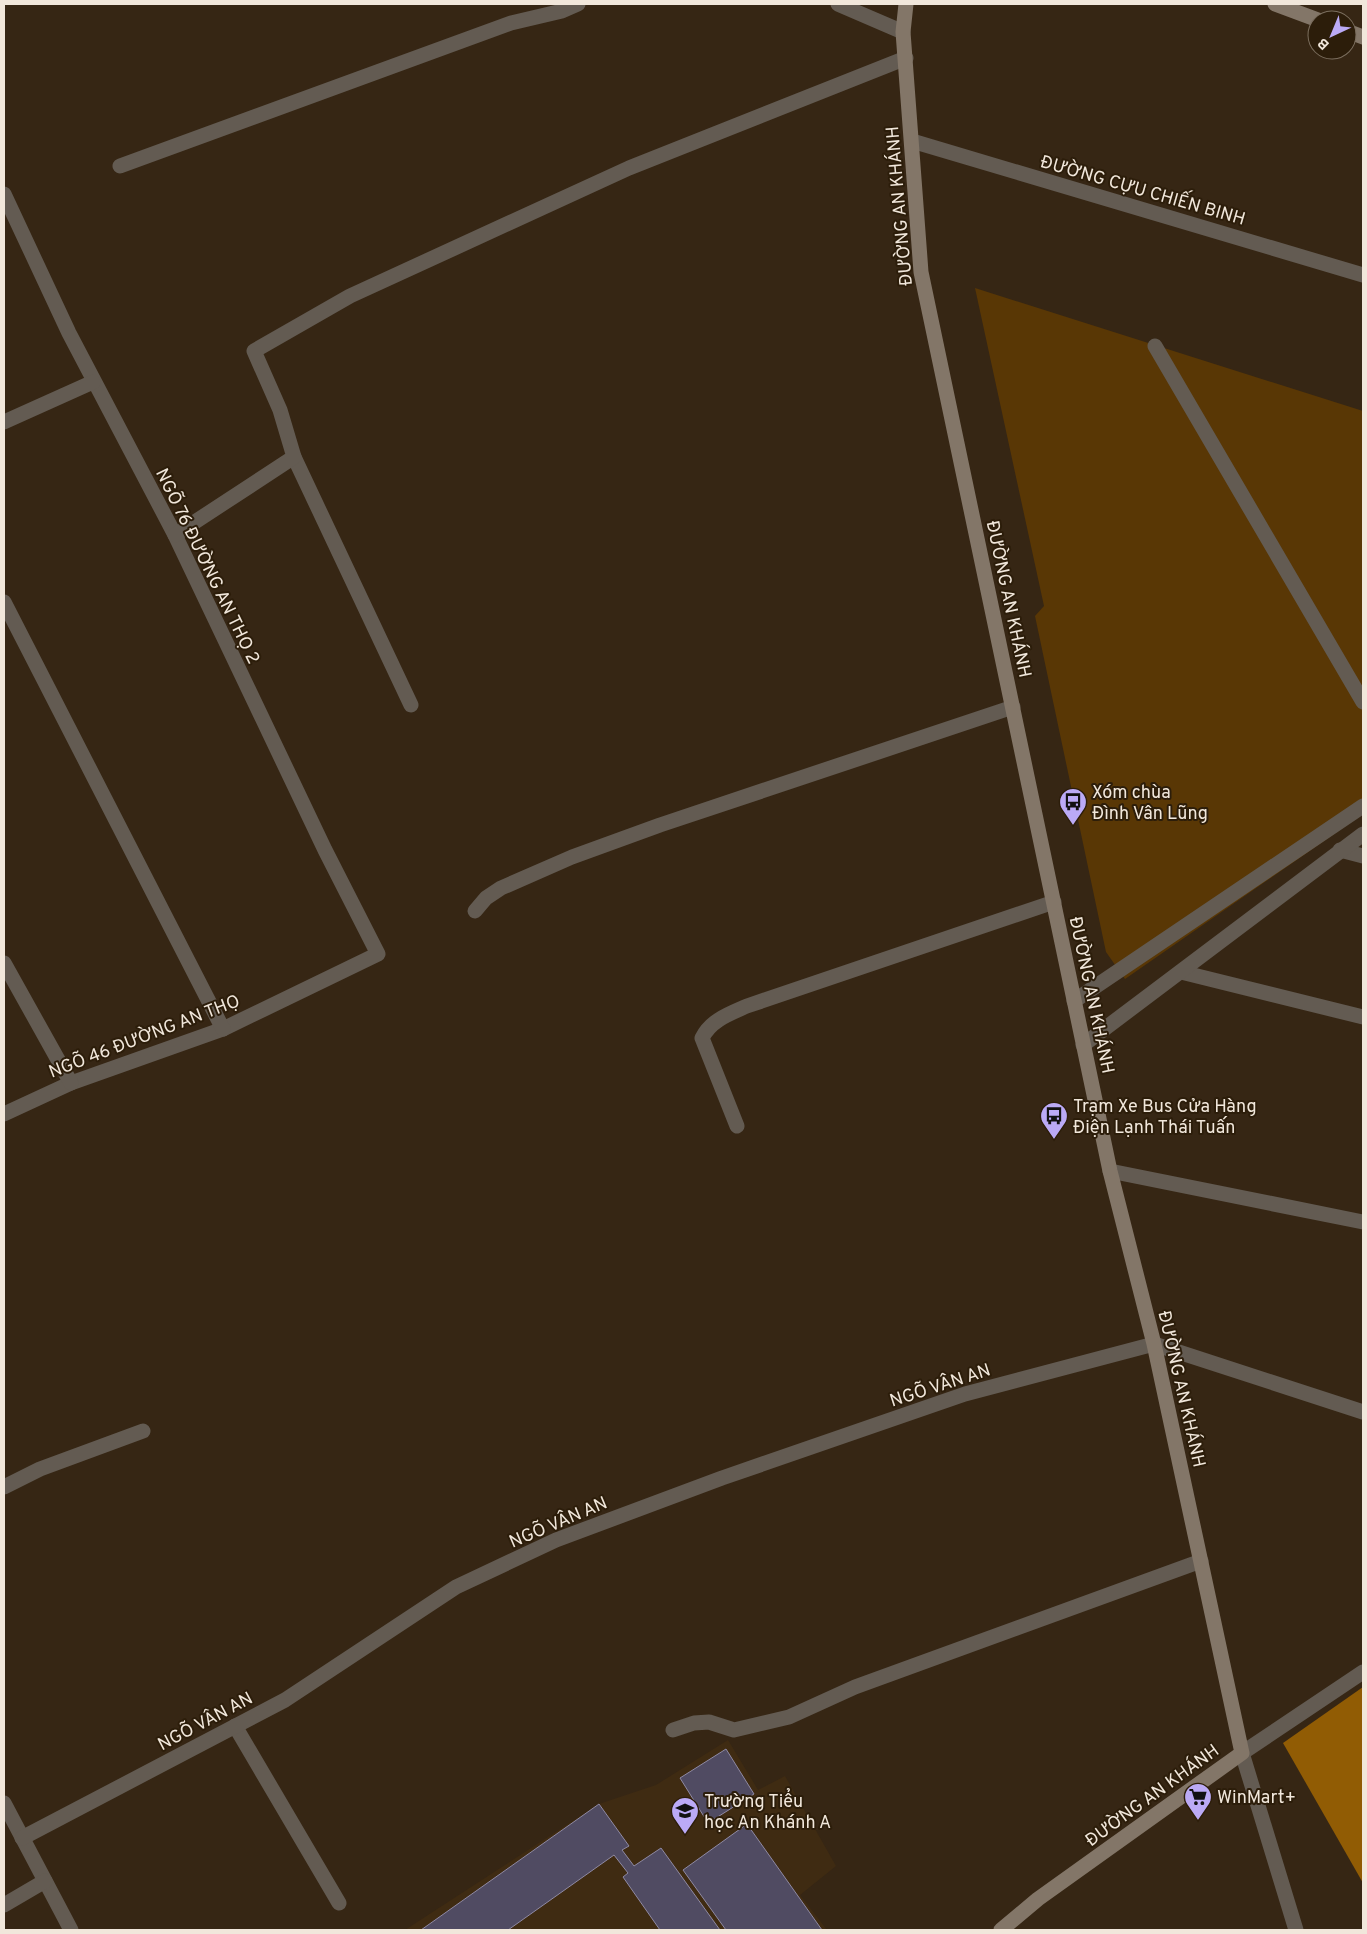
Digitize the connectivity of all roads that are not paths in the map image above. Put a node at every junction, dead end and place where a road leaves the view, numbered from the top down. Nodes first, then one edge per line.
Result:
1 (578, 4) edge
2 (838, 4) edge
3 (906, 4) edge
4 (1275, 4) edge
5 (1307, 16) edge
6 (903, 32) junction
7 (906, 58) junction
8 (912, 142) junction
9 (120, 166) dead end
10 (4, 194) edge
11 (1363, 275) edge
12 (1155, 346) dead end
13 (93, 382) junction
14 (4, 422) edge
15 (294, 458) junction
16 (175, 535) junction
17 (4, 602) edge
18 (1363, 702) edge
19 (411, 705) dead end
20 (1013, 706) junction
21 (1363, 806) edge
22 (1363, 834) edge
23 (1340, 850) junction
24 (1363, 856) edge
25 (1054, 902) junction
26 (475, 912) dead end
27 (378, 954) joint
28 (4, 963) edge
29 (1181, 972) junction
30 (1074, 1002) junction
31 (1363, 1017) edge
32 (224, 1029) junction
33 (1083, 1045) junction
34 (71, 1083) junction
35 (4, 1114) edge
36 (737, 1126) dead end
37 (1110, 1172) junction
38 (1363, 1222) edge
39 (1154, 1344) junction
40 (1363, 1412) edge
41 (143, 1431) dead end
42 (4, 1487) edge
43 (1201, 1561) junction
44 (1363, 1672) edge
45 (236, 1726) junction
46 (673, 1730) dead end
47 (1242, 1753) junction
48 (4, 1802) edge
49 (22, 1838) junction
50 (45, 1881) junction
51 (339, 1903) dead end
52 (4, 1905) edge
53 (71, 1930) edge
54 (1001, 1930) edge
55 (1296, 1930) edge

1 - 9 street
2 - 6 street
3 - 6 street, ĐƯỜNG AN KHÁNH
4 - 5 street
6 - 7 street, ĐƯỜNG AN KHÁNH
7 - 8 street, ĐƯỜNG AN KHÁNH
7 - 15 street
8 - 11 street, ĐƯỜNG CỰU CHIẾN BINH
8 - 20 street, ĐƯỜNG AN KHÁNH
10 - 13 street, NGÕ 76 ĐƯỜNG AN THỌ 2
12 - 18 street
13 - 14 street
13 - 16 street, NGÕ 76 ĐƯỜNG AN THỌ 2
15 - 16 street
15 - 19 street
16 - 27 street, NGÕ 76 ĐƯỜNG AN THỌ 2
17 - 32 street
20 - 25 street, ĐƯỜNG AN KHÁNH
20 - 26 street
21 - 30 street
22 - 23 street
23 - 24 street
23 - 29 street
25 - 30 street, ĐƯỜNG AN KHÁNH
25 - 36 street
27 - 32 street, NGÕ 46 ĐƯỜNG AN THỌ
28 - 34 street
29 - 31 street
29 - 33 street
30 - 33 street, ĐƯỜNG AN KHÁNH
32 - 34 street, NGÕ 46 ĐƯỜNG AN THỌ
33 - 37 street, ĐƯỜNG AN KHÁNH
34 - 35 street, NGÕ 46 ĐƯỜNG AN THỌ
37 - 38 street
37 - 39 street, ĐƯỜNG AN KHÁNH
39 - 40 street
39 - 43 street, ĐƯỜNG AN KHÁNH
39 - 45 street, NGÕ VÂN AN
41 - 42 street
43 - 46 street
43 - 47 street, ĐƯỜNG AN KHÁNH
44 - 47 street
45 - 49 street, NGÕ VÂN AN
45 - 51 street
47 - 54 street, ĐƯỜNG AN KHÁNH
47 - 55 street
48 - 49 street
49 - 50 street
50 - 52 street
50 - 53 street

